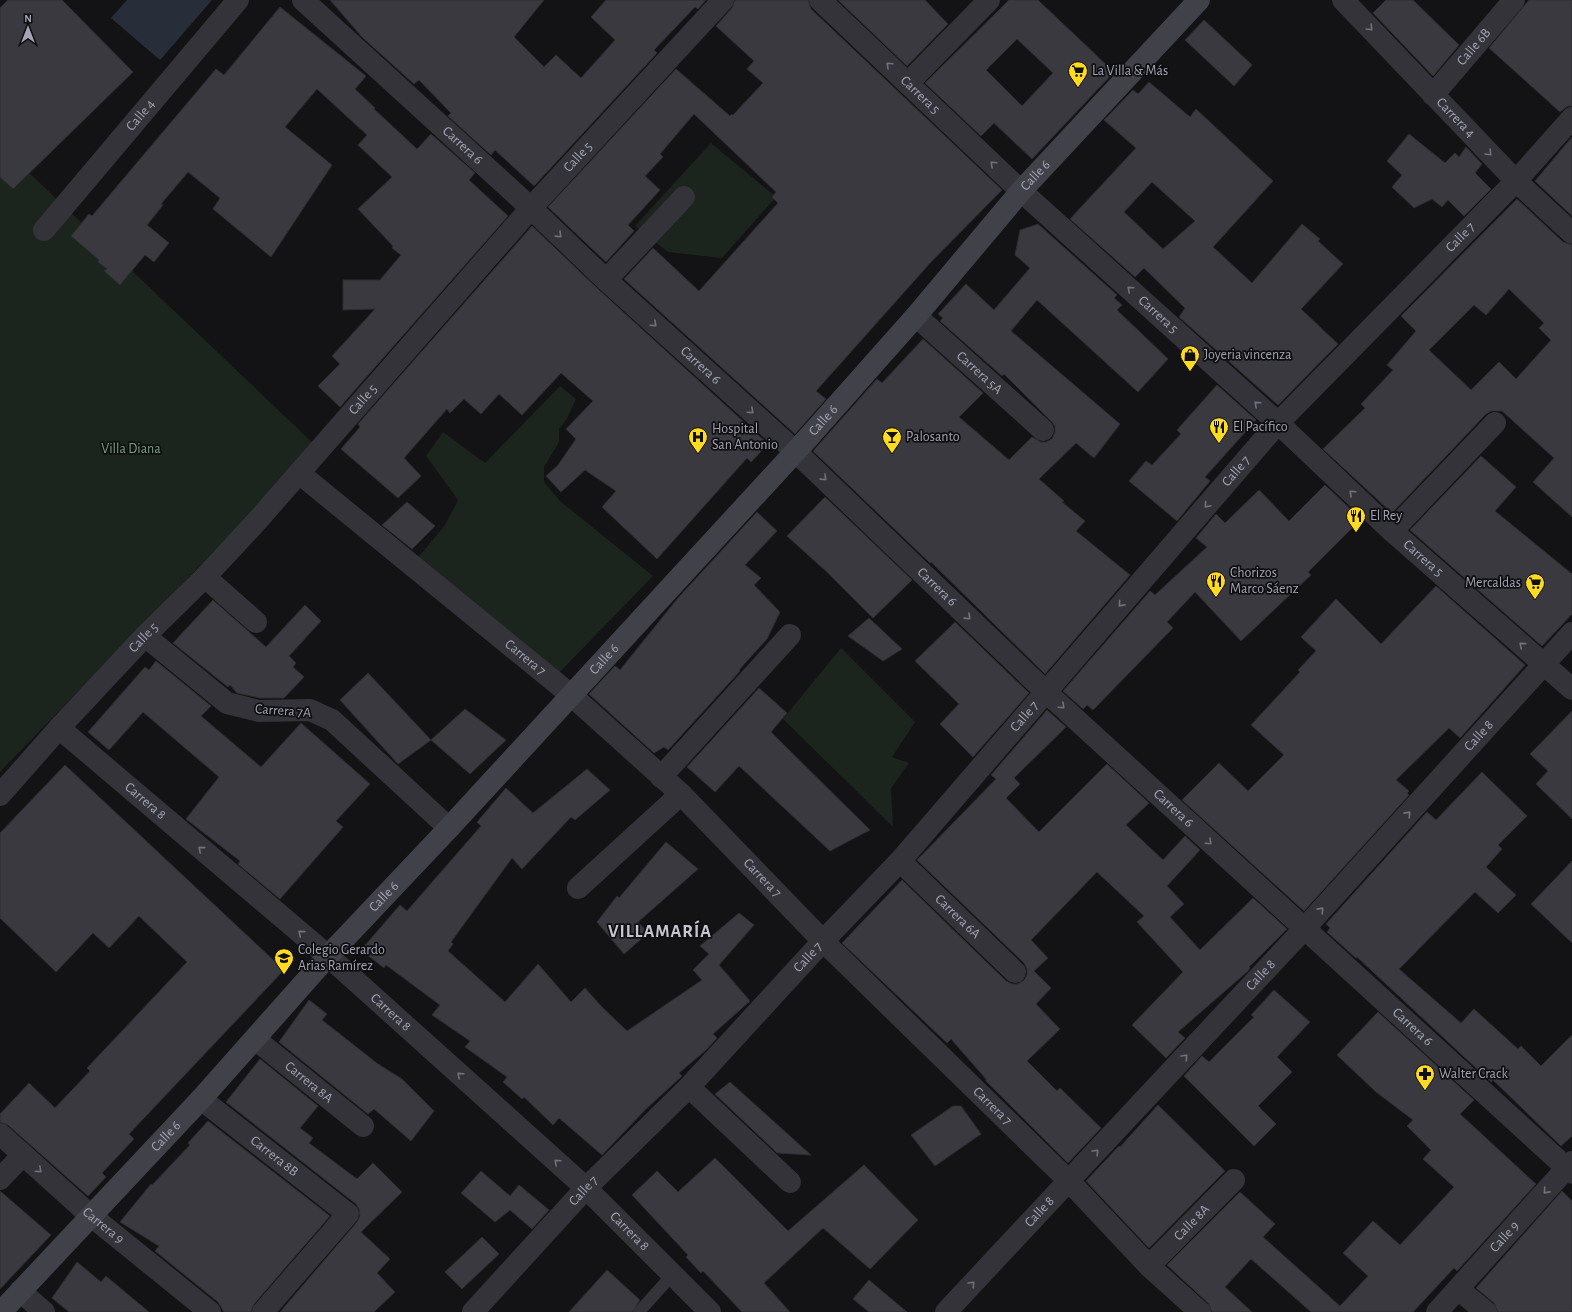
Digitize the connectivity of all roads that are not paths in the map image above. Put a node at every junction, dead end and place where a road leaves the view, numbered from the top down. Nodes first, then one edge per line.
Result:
1 (238, 0) edge
2 (304, 0) edge
3 (723, 0) edge
4 (820, 0) edge
5 (989, 0) edge
6 (1199, 0) edge
7 (1514, 0) edge
8 (1354, 4) edge
9 (908, 83) junction
10 (1433, 94) junction
11 (1572, 118) edge
12 (1516, 181) junction
13 (1022, 191) junction
14 (684, 197) dead end
15 (531, 208) junction
16 (44, 230) dead end
17 (1572, 233) edge
18 (606, 280) junction
19 (916, 316) junction
20 (1278, 423) junction
21 (1496, 423) dead end
22 (1043, 430) dead end
23 (796, 451) junction
24 (299, 473) junction
25 (1392, 531) junction
26 (205, 577) junction
27 (256, 622) dead end
28 (1572, 633) edge
29 (790, 635) dead end
30 (145, 636) junction
31 (1543, 664) junction
32 (1572, 689) edge
33 (1045, 691) junction
34 (571, 694) junction
35 (59, 728) junction
36 (661, 777) junction
37 (681, 794) junction
38 (0, 795) edge
39 (449, 828) junction
40 (900, 861) junction
41 (578, 888) dead end
42 (1304, 929) junction
43 (823, 941) junction
44 (328, 956) junction
45 (1015, 972) dead end
46 (255, 1039) junction
47 (689, 1087) junction
48 (201, 1099) junction
49 (363, 1126) dead end
50 (0, 1134) edge
51 (23, 1155) junction
52 (1570, 1168) edge
53 (0, 1179) edge
54 (1069, 1180) junction
55 (1234, 1180) dead end
56 (790, 1182) dead end
57 (586, 1188) junction
58 (90, 1215) junction
59 (1149, 1266) junction
60 (672, 1275) junction
61 (1458, 1289) junction
62 (20, 1291) junction
63 (1, 1312) edge
64 (44, 1312) edge
65 (210, 1312) edge
66 (263, 1312) edge
67 (473, 1312) edge
68 (639, 1312) edge
69 (710, 1312) edge
70 (946, 1312) edge
71 (1200, 1312) edge
72 (1437, 1312) edge
73 (1486, 1312) edge

1 - 16 street, Calle 4
2 - 15 street, Carrera 6
3 - 15 street, Calle 5
9 -> 4 street, Carrera 5
5 - 9 street
6 - 13 main road, Calle 6
7 - 10 street, Calle 6B
8 -> 10 street, Carrera 4
13 -> 9 street, Carrera 5
10 -> 12 street, Carrera 4
11 - 12 street, Calle 7
12 - 17 street, Carrera 4
12 - 20 street, Calle 7
13 - 19 main road, Calle 6
20 -> 13 street, Carrera 5
14 - 18 street
15 -> 18 street, Carrera 6
15 - 24 street, Calle 5
18 -> 23 street, Carrera 6
19 - 22 street, Carrera 5A
19 - 23 main road, Calle 6
25 -> 20 street, Carrera 5
20 -> 33 street, Calle 7
21 - 25 street
23 -> 33 street, Carrera 6
23 - 34 main road, Calle 6
24 - 26 street, Calle 5
24 - 34 street, Carrera 7
31 -> 25 street, Carrera 5
26 - 27 street
26 - 30 street, Calle 5
28 - 31 street, Calle 8
29 - 36 street
30 - 35 street, Calle 5
30 - 39 street, Carrera 7A
31 - 32 street, Carrera 5
42 -> 31 street, Calle 8
33 - 40 street, Calle 7
33 -> 42 street, Carrera 6
34 - 36 street, Carrera 7
34 - 39 main road, Calle 6
35 - 38 street, Calle 5
44 -> 35 street, Carrera 8
36 - 37 street, Carrera 7
37 - 41 street
37 - 43 street, Carrera 7
39 - 44 main road, Calle 6
40 - 43 street, Calle 7
40 - 45 street, Carrera 6A
42 - 52 street, Carrera 6
54 -> 42 street, Calle 8
43 - 47 street, Calle 7
43 - 54 street, Carrera 7
44 - 46 main road, Calle 6
57 -> 44 street, Carrera 8
46 - 48 main road, Calle 6
46 - 49 street, Carrera 8A
47 - 56 street
47 - 57 street, Calle 7
48 - 58 main road, Calle 6
48 - 66 street, Carrera 8B
50 - 51 street, Carrera 9
51 - 53 street
51 -> 58 street, Carrera 9
52 -> 61 street, Calle 9
54 - 59 street, Carrera 7
70 -> 54 street, Calle 8
55 - 59 street, Calle 8A
57 - 60 street, Carrera 8
57 - 67 street, Calle 7
58 - 62 main road, Calle 6
58 - 65 street, Carrera 9
59 - 71 street, Carrera 7
60 - 68 lane
60 - 69 street, Carrera 8
61 - 72 street, Calle 9
61 - 73 street
62 - 63 main road, Calle 6
62 - 64 street

